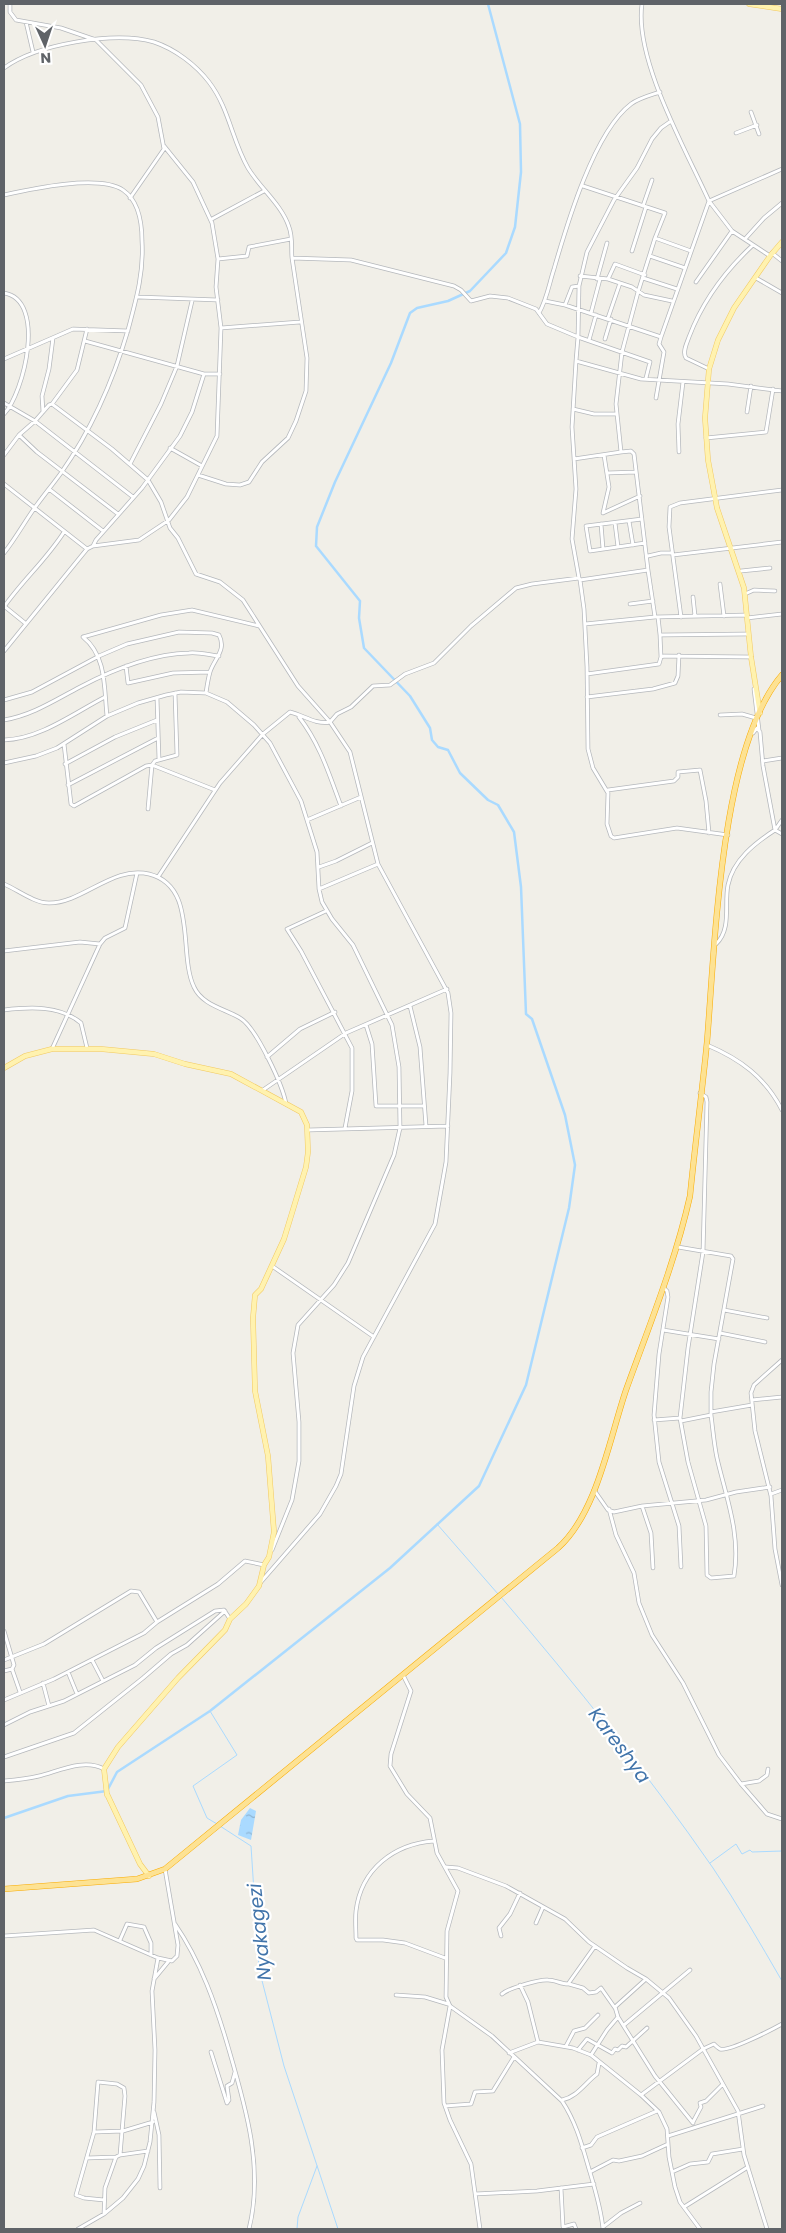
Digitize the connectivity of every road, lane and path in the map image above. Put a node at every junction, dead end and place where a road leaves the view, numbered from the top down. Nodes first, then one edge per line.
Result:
1 (10, 4) edge
2 (642, 4) edge
3 (752, 4) edge
4 (782, 9) edge
5 (26, 22) junction
6 (96, 40) junction
7 (33, 52) junction
8 (4, 68) edge
9 (660, 92) junction
10 (751, 112) dead end
11 (672, 121) junction
12 (756, 124) junction
13 (736, 133) dead end
14 (759, 134) dead end
15 (164, 146) junction
16 (782, 169) edge
17 (652, 180) dead end
18 (583, 186) junction
19 (264, 191) junction
20 (4, 195) edge
21 (617, 197) junction
22 (130, 198) junction
23 (709, 201) junction
24 (782, 203) edge
25 (645, 207) junction
26 (211, 219) junction
27 (732, 231) junction
28 (655, 238) junction
29 (291, 239) junction
30 (745, 239) junction
31 (782, 242) edge
32 (607, 243) dead end
33 (753, 245) junction
34 (691, 250) junction
35 (632, 251) dead end
36 (771, 254) junction
37 (650, 256) junction
38 (292, 258) junction
39 (218, 259) junction
40 (782, 261) edge
41 (685, 268) junction
42 (580, 276) junction
43 (644, 276) junction
44 (756, 278) junction
45 (598, 279) junction
46 (608, 279) junction
47 (696, 282) dead end
48 (620, 283) junction
49 (579, 286) junction
50 (677, 289) junction
51 (4, 292) edge
52 (638, 292) junction
53 (782, 293) edge
54 (138, 297) junction
55 (218, 300) junction
56 (192, 301) junction
57 (545, 302) junction
58 (672, 302) junction
59 (565, 305) junction
60 (578, 310) junction
61 (540, 313) junction
62 (591, 313) junction
63 (596, 314) junction
64 (609, 319) junction
65 (300, 322) junction
66 (629, 325) junction
67 (221, 328) junction
68 (87, 329) junction
69 (128, 331) junction
70 (53, 337) junction
71 (578, 337) junction
72 (660, 337) junction
73 (605, 339) dead end
74 (589, 340) junction
75 (85, 341) junction
76 (28, 347) junction
77 (123, 350) junction
78 (622, 352) junction
79 (4, 359) edge
80 (576, 361) junction
81 (177, 366) junction
82 (709, 369) junction
83 (620, 372) junction
84 (204, 374) junction
85 (220, 374) junction
86 (646, 378) junction
87 (659, 380) junction
88 (683, 382) junction
89 (708, 383) junction
90 (751, 386) junction
91 (773, 389) junction
92 (782, 391) edge
93 (656, 398) dead end
94 (4, 403) edge
95 (52, 404) junction
96 (11, 407) junction
97 (573, 409) junction
98 (43, 412) junction
99 (747, 412) dead end
100 (4, 414) edge
101 (617, 414) junction
102 (34, 421) junction
103 (88, 430) junction
104 (19, 435) junction
105 (706, 438) junction
106 (170, 448) junction
107 (75, 451) junction
108 (621, 452) junction
109 (679, 452) dead end
110 (4, 455) edge
111 (604, 455) junction
112 (574, 459) junction
113 (130, 464) junction
114 (202, 466) junction
115 (62, 472) junction
116 (636, 472) junction
117 (607, 473) junction
118 (198, 476) junction
119 (148, 480) junction
120 (4, 484) edge
121 (49, 489) junction
122 (782, 490) edge
123 (640, 496) junction
124 (133, 497) junction
125 (715, 498) junction
126 (34, 508) junction
127 (118, 514) junction
128 (642, 519) junction
129 (629, 521) junction
130 (167, 522) junction
131 (615, 523) junction
132 (601, 524) junction
133 (103, 531) junction
134 (64, 532) junction
135 (782, 542) edge
136 (645, 543) junction
137 (633, 545) junction
138 (93, 546) junction
139 (618, 547) junction
140 (5, 548) edge
141 (731, 548) junction
142 (87, 549) junction
143 (603, 549) junction
144 (4, 552) edge
145 (673, 554) junction
146 (648, 556) junction
147 (770, 568) dead end
148 (648, 570) junction
149 (740, 571) junction
150 (579, 579) junction
151 (720, 584) dead end
152 (775, 590) dead end
153 (746, 594) junction
154 (693, 597) dead end
155 (653, 601) junction
156 (630, 604) dead end
157 (4, 606) edge
158 (782, 614) edge
159 (695, 616) junction
160 (724, 616) junction
161 (747, 616) junction
162 (656, 617) junction
163 (681, 617) junction
164 (25, 622) junction
165 (585, 624) junction
166 (260, 626) junction
167 (748, 634) junction
168 (660, 635) junction
169 (4, 651) edge
170 (679, 655) junction
171 (99, 656) junction
172 (219, 656) junction
173 (661, 657) junction
174 (751, 658) junction
175 (126, 666) junction
176 (752, 666) junction
177 (210, 672) junction
178 (587, 674) junction
179 (103, 675) junction
180 (782, 675) edge
181 (175, 693) junction
182 (206, 693) junction
183 (105, 697) junction
184 (587, 697) junction
185 (157, 698) junction
186 (4, 700) edge
187 (760, 713) junction
188 (297, 714) junction
189 (720, 715) dead end
190 (107, 716) junction
191 (757, 718) junction
192 (4, 720) edge
193 (157, 720) junction
194 (330, 722) junction
195 (760, 732) junction
196 (263, 734) junction
197 (750, 736) junction
198 (158, 738) junction
199 (4, 740) edge
200 (64, 744) junction
201 (782, 758) edge
202 (160, 760) junction
203 (763, 760) junction
204 (4, 763) edge
205 (65, 764) junction
206 (152, 765) junction
207 (67, 785) junction
208 (215, 790) junction
209 (607, 790) junction
210 (361, 797) junction
211 (341, 806) junction
212 (148, 809) dead end
213 (307, 820) junction
214 (782, 820) edge
215 (775, 830) junction
216 (709, 833) junction
217 (782, 834) edge
218 (728, 835) junction
219 (372, 843) junction
220 (378, 864) junction
221 (318, 867) junction
222 (137, 873) junction
223 (158, 877) junction
224 (4, 884) edge
225 (319, 889) junction
226 (326, 911) junction
227 (100, 944) junction
228 (716, 944) junction
229 (4, 951) edge
230 (447, 989) junction
231 (410, 1006) junction
232 (4, 1010) edge
233 (335, 1012) junction
234 (388, 1014) junction
235 (67, 1015) junction
236 (366, 1025) junction
237 (346, 1033) junction
238 (706, 1044) junction
239 (87, 1048) junction
240 (52, 1049) junction
241 (267, 1058) junction
242 (4, 1068) edge
243 (279, 1080) junction
244 (263, 1090) junction
245 (700, 1093) junction
246 (286, 1104) junction
247 (424, 1106) junction
248 (400, 1107) junction
249 (782, 1110) edge
250 (426, 1126) junction
251 (448, 1126) junction
252 (345, 1128) junction
253 (400, 1128) junction
254 (308, 1130) junction
255 (678, 1247) junction
256 (703, 1252) junction
257 (272, 1265) junction
258 (663, 1288) junction
259 (321, 1301) junction
260 (724, 1310) junction
261 (767, 1318) dead end
262 (663, 1330) junction
263 (690, 1333) junction
264 (720, 1333) junction
265 (374, 1337) junction
266 (719, 1339) junction
267 (765, 1342) dead end
268 (782, 1360) edge
269 (782, 1397) edge
270 (752, 1400) junction
271 (752, 1405) junction
272 (711, 1414) junction
273 (654, 1420) junction
274 (681, 1420) junction
275 (770, 1488) junction
276 (594, 1490) junction
277 (782, 1490) edge
278 (727, 1494) junction
279 (771, 1494) junction
280 (700, 1501) junction
281 (672, 1504) junction
282 (642, 1506) junction
283 (609, 1509) junction
284 (269, 1557) junction
285 (264, 1565) junction
286 (681, 1567) dead end
287 (652, 1568) dead end
288 (782, 1584) edge
289 (258, 1586) junction
290 (225, 1611) junction
291 (230, 1619) junction
292 (157, 1622) junction
293 (4, 1632) edge
294 (11, 1657) junction
295 (4, 1660) edge
296 (92, 1660) junction
297 (12, 1669) junction
298 (4, 1671) edge
299 (68, 1672) junction
300 (403, 1674) junction
301 (103, 1681) junction
302 (44, 1683) junction
303 (20, 1692) junction
304 (77, 1694) junction
305 (4, 1700) edge
306 (49, 1706) junction
307 (4, 1725) edge
308 (4, 1757) edge
309 (104, 1769) junction
310 (768, 1769) dead end
311 (4, 1781) edge
312 (741, 1784) junction
313 (782, 1819) edge
314 (434, 1841) junction
315 (446, 1867) junction
316 (165, 1869) junction
317 (149, 1876) junction
318 (4, 1889) edge
319 (520, 1893) junction
320 (543, 1907) junction
321 (536, 1923) dead end
322 (175, 1924) junction
323 (4, 1936) edge
324 (501, 1936) dead end
325 (120, 1940) junction
326 (595, 1946) junction
327 (152, 1955) junction
328 (158, 1958) junction
329 (445, 1958) junction
330 (168, 1962) junction
331 (690, 1970) dead end
332 (646, 1979) junction
333 (153, 1981) junction
334 (568, 1984) junction
335 (520, 1985) junction
336 (662, 1992) junction
337 (502, 1994) dead end
338 (396, 1995) dead end
339 (449, 2005) junction
340 (615, 2008) junction
341 (598, 2015) dead end
342 (618, 2017) junction
343 (782, 2024) edge
344 (624, 2025) junction
345 (647, 2028) dead end
346 (633, 2040) junction
347 (538, 2042) junction
348 (566, 2046) junction
349 (599, 2046) junction
350 (703, 2049) junction
351 (578, 2050) junction
352 (211, 2052) dead end
353 (509, 2053) junction
354 (591, 2055) junction
355 (514, 2057) junction
356 (599, 2062) junction
357 (235, 2071) junction
358 (660, 2081) junction
359 (722, 2085) junction
360 (641, 2095) junction
361 (562, 2100) junction
362 (445, 2106) junction
363 (763, 2106) dead end
364 (153, 2109) junction
365 (657, 2110) junction
366 (739, 2114) junction
367 (152, 2122) junction
368 (693, 2125) junction
369 (123, 2131) junction
370 (94, 2132) junction
371 (668, 2136) junction
372 (668, 2144) junction
373 (582, 2148) junction
374 (743, 2149) junction
375 (148, 2151) junction
376 (120, 2155) junction
377 (116, 2157) junction
378 (87, 2158) junction
379 (748, 2167) junction
380 (590, 2172) junction
381 (672, 2172) junction
382 (594, 2184) junction
383 (160, 2188) dead end
384 (561, 2188) junction
385 (475, 2194) junction
386 (104, 2200) junction
387 (640, 2203) dead end
388 (684, 2207) junction
389 (104, 2214) junction
390 (603, 2228) edge
391 (78, 2229) edge
392 (249, 2229) edge
393 (480, 2229) edge
394 (576, 2229) edge
395 (700, 2229) edge
396 (767, 2229) edge

1 - 5 street
2 - 9 street
3 - 4 main road
5 - 6 street
5 - 7 street
6 - 7 street
6 - 15 street
6 - 19 street
7 - 8 street
9 - 11 street
9 - 18 street
10 - 12 street
11 - 21 street
11 - 23 street
12 - 13 street
12 - 14 street
15 - 22 street
15 - 26 street
16 - 23 street
17 - 25 street
18 - 21 street
18 - 57 street
19 - 26 street
19 - 29 street
20 - 22 street
21 - 25 street
21 - 42 street
22 - 54 street
23 - 27 street
23 - 34 street
24 - 30 street
25 - 28 street
25 - 35 street
26 - 39 street
27 - 30 street
27 - 47 street
28 - 34 street
28 - 37 street
29 - 38 street
29 - 39 street
30 - 33 street
31 - 36 main road
32 - 45 street
33 - 36 street
33 - 82 street
34 - 41 street
36 - 40 street
36 - 44 main road
37 - 41 street
37 - 43 street
38 - 61 street
38 - 65 street
39 - 55 street
41 - 50 street
42 - 45 street
42 - 49 street
43 - 46 street
43 - 50 street
43 - 52 street
44 - 53 street
44 - 82 main road
45 - 46 street
45 - 62 street
46 - 48 street
48 - 52 street
48 - 64 street
49 - 59 street
49 - 60 street
50 - 58 street
51 - 76 street
52 - 58 street
52 - 66 street
54 - 56 street
54 - 69 street
55 - 56 street
55 - 67 street
56 - 81 street
57 - 59 street
57 - 61 street
58 - 72 street
59 - 60 street
60 - 62 street
60 - 71 street
61 - 71 street
62 - 63 street
63 - 64 street
63 - 74 street
64 - 66 street
64 - 73 street
65 - 67 street
65 - 118 street
66 - 72 street
66 - 78 street
67 - 85 street
68 - 69 street
68 - 70 street
68 - 75 street
69 - 77 street
70 - 76 street
70 - 98 street
71 - 74 street
71 - 80 street
72 - 87 street
74 - 78 street
75 - 77 street
75 - 95 street
76 - 79 street
76 - 96 street
77 - 81 street
77 - 103 street
78 - 83 street
78 - 86 street
80 - 83 street
80 - 97 street
81 - 84 street
81 - 113 street
82 - 89 main road
83 - 86 street
83 - 101 street
84 - 85 street
84 - 106 street
85 - 114 street
86 - 87 street
87 - 88 street
87 - 93 street
88 - 89 street
88 - 109 street
89 - 90 street
89 - 105 main road
90 - 91 street
90 - 99 street
91 - 92 street
91 - 105 street
94 - 96 street
95 - 98 street
95 - 103 street
96 - 100 street
96 - 102 street
97 - 101 street
97 - 112 street
98 - 102 street
101 - 108 street
102 - 104 street
102 - 107 street
103 - 107 street
103 - 113 street
104 - 110 street
104 - 115 street
105 - 125 main road
106 - 114 street
106 - 119 street
107 - 115 street
107 - 124 street
108 - 111 street
108 - 116 street
111 - 112 street
111 - 117 street
112 - 150 street
113 - 119 street
114 - 118 street
115 - 121 street
115 - 127 street
116 - 117 street
116 - 123 street
117 - 123 street
118 - 130 street
119 - 124 street
119 - 130 street
120 - 126 street
121 - 126 street
121 - 133 street
122 - 125 street
123 - 128 street
124 - 127 street
125 - 141 main road
125 - 145 street
126 - 134 street
126 - 140 street
127 - 133 street
128 - 129 street
128 - 136 street
129 - 131 street
129 - 137 street
130 - 138 street
130 - 166 street
131 - 132 street
131 - 139 street
132 - 143 street
132 - 143 street
133 - 138 street
134 - 142 street
134 - 157 street
135 - 141 street
136 - 137 street
136 - 146 street
137 - 139 street
138 - 142 street
139 - 143 street
140 - 144 street
141 - 145 street
141 - 149 main road
142 - 164 street
145 - 146 street
145 - 163 street
146 - 148 street
147 - 149 street
148 - 150 street
148 - 155 street
149 - 153 main road
150 - 165 street
150 - 194 street
151 - 160 street
152 - 153 street
153 - 161 main road
154 - 159 street
155 - 156 street
155 - 162 street
157 - 164 street
158 - 161 street
159 - 160 street
159 - 163 street
160 - 161 street
161 - 167 main road
162 - 163 street
162 - 165 street
162 - 168 street
164 - 169 street
165 - 178 street
166 - 171 street
166 - 194 street
167 - 168 street
167 - 174 main road
168 - 173 street
170 - 173 street
170 - 174 street
170 - 184 street
171 - 172 street
171 - 179 street
171 - 186 street
172 - 175 street
172 - 177 street
173 - 178 street
174 - 176 main road
175 - 177 street
175 - 179 street
176 - 187 main road
176 - 191 street
177 - 182 street
178 - 184 street
179 - 183 street
179 - 192 street
180 - 187 highway
181 - 182 street
181 - 185 street
181 - 202 street
182 - 196 street
183 - 190 street
183 - 199 street
184 - 209 street
185 - 190 street
185 - 193 street
187 - 191 highway
188 - 194 street
188 - 196 street
188 - 211 street
189 - 191 street
190 - 200 street
191 - 195 street
191 - 197 highway
193 - 198 street
193 - 205 street
194 - 210 street
195 - 197 street
195 - 203 street
196 - 208 street
196 - 213 street
197 - 218 highway
198 - 202 street
198 - 207 street
200 - 204 street
200 - 205 street
201 - 203 street
202 - 206 street
203 - 215 street
205 - 207 street
206 - 207 street
206 - 208 street
206 - 212 street
208 - 223 street
209 - 216 street
209 - 216 street
210 - 211 street
210 - 219 street
211 - 213 street
213 - 221 street
214 - 215 street
215 - 217 street
215 - 228 street
216 - 218 street
218 - 228 highway
219 - 220 street
219 - 221 street
220 - 225 street
220 - 230 street
221 - 225 street
222 - 223 street
222 - 224 street
222 - 227 street
223 - 241 street
225 - 226 street
226 - 233 street
226 - 234 street
227 - 229 street
227 - 235 street
228 - 238 highway
230 - 231 street
230 - 251 street
231 - 234 street
231 - 247 street
232 - 235 street
233 - 237 street
233 - 241 street
234 - 236 street
234 - 248 street
235 - 239 street
235 - 240 street
236 - 237 street
236 - 248 street
237 - 243 street
237 - 252 street
238 - 245 highway
238 - 249 street
239 - 240 main road
239 - 244 main road
240 - 242 main road
241 - 243 street
243 - 244 street
243 - 246 street
244 - 246 main road
245 - 255 highway
245 - 256 street
246 - 254 main road
247 - 248 street
247 - 250 street
248 - 253 street
250 - 251 street
250 - 253 street
251 - 265 street
252 - 253 street
252 - 254 street
253 - 259 street
254 - 257 main road
255 - 256 street
255 - 258 highway
256 - 260 street
256 - 263 street
257 - 259 street
257 - 284 main road
258 - 262 street
258 - 276 highway
259 - 265 street
259 - 284 street
260 - 261 street
260 - 264 street
262 - 263 street
262 - 273 street
263 - 266 street
263 - 274 street
264 - 266 street
264 - 267 street
265 - 289 street
266 - 272 street
268 - 270 street
269 - 270 street
270 - 271 street
271 - 272 street
271 - 275 street
272 - 274 street
272 - 278 street
273 - 274 street
273 - 281 street
274 - 280 street
275 - 278 street
275 - 279 street
276 - 283 street
276 - 300 highway
277 - 279 street
278 - 280 street
278 - 280 street
279 - 288 street
280 - 281 street
281 - 282 street
281 - 286 street
282 - 283 street
282 - 287 street
283 - 312 street
284 - 285 main road
285 - 289 main road
285 - 292 street
289 - 291 main road
290 - 291 street
290 - 301 street
290 - 308 street
291 - 309 main road
292 - 294 street
292 - 296 street
293 - 294 street
294 - 295 street
294 - 297 street
296 - 299 street
296 - 301 street
297 - 298 street
297 - 303 street
299 - 302 street
299 - 304 street
300 - 314 street
300 - 316 highway
301 - 304 street
302 - 303 street
302 - 306 street
303 - 305 street
304 - 306 street
306 - 307 street
309 - 311 street
309 - 317 main road
310 - 312 street
312 - 313 street
314 - 315 street
314 - 329 street
315 - 319 street
315 - 329 street
316 - 317 highway
316 - 322 street
317 - 318 highway
319 - 320 street
319 - 324 street
320 - 321 street
320 - 326 street
322 - 330 street
322 - 357 street
323 - 325 street
325 - 327 street
325 - 327 street
326 - 332 street
326 - 334 street
327 - 328 street
328 - 330 street
328 - 333 street
329 - 339 street
330 - 333 street
331 - 336 street
332 - 336 street
332 - 340 street
333 - 364 street
334 - 335 street
334 - 340 street
335 - 337 street
335 - 347 street
336 - 344 street
336 - 350 street
338 - 339 street
339 - 353 street
339 - 362 street
340 - 342 street
341 - 348 street
342 - 344 street
342 - 349 street
343 - 350 street
344 - 346 street
345 - 346 street
346 - 349 street
346 - 358 street
347 - 348 street
347 - 353 street
348 - 351 street
349 - 351 street
349 - 354 street
350 - 358 street
350 - 359 street
351 - 354 street
352 - 357 street
353 - 355 street
354 - 356 street
355 - 361 street
355 - 362 street
356 - 360 street
356 - 361 street
357 - 392 street
358 - 360 street
358 - 368 street
359 - 366 street
359 - 368 street
360 - 365 street
361 - 373 street
362 - 385 street
363 - 366 street
364 - 367 street
364 - 383 street
365 - 371 street
365 - 373 street
366 - 368 street
366 - 374 street
367 - 369 street
367 - 375 street
368 - 371 street
369 - 370 street
369 - 370 street
369 - 376 street
370 - 378 street
371 - 372 street
372 - 380 street
372 - 381 street
373 - 380 street
374 - 379 street
374 - 381 street
375 - 376 street
375 - 389 street
376 - 377 street
377 - 378 street
377 - 386 street
378 - 386 street
379 - 388 street
379 - 396 street
380 - 382 street
381 - 388 street
382 - 384 street
382 - 390 street
384 - 385 street
384 - 394 street
385 - 393 street
386 - 389 street
387 - 390 street
388 - 395 street
389 - 391 street

